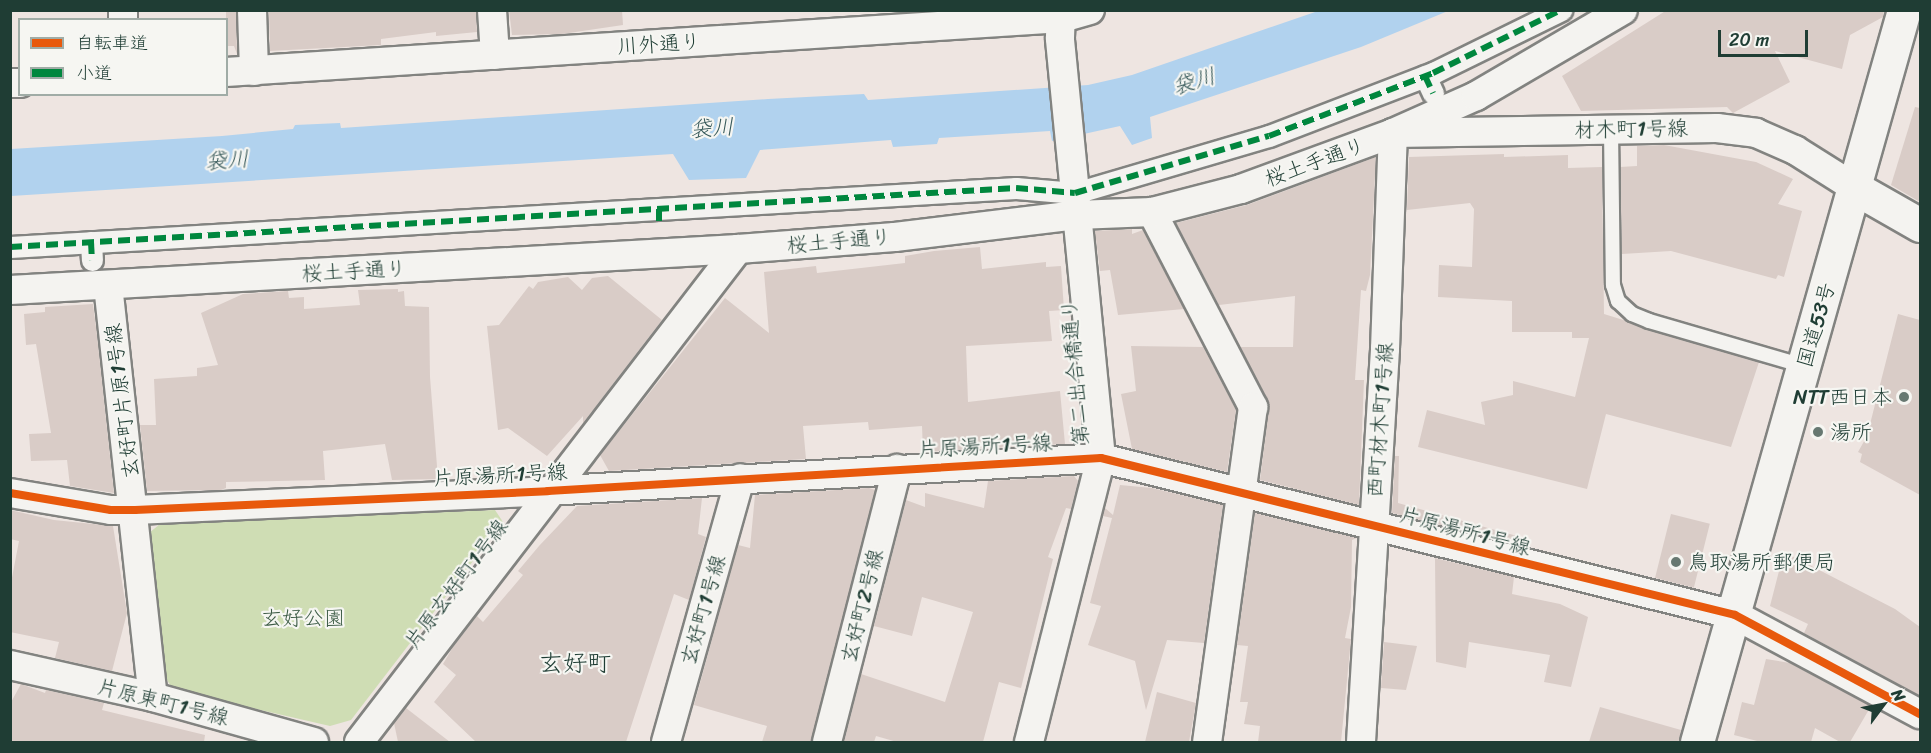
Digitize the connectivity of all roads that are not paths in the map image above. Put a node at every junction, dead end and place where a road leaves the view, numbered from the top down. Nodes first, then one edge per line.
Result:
1 (252, 10) edge
2 (492, 10) edge
3 (1090, 10) edge
4 (1561, 10) edge
5 (1623, 10) edge
6 (1904, 10) edge
7 (1061, 22) edge
8 (495, 55) junction
9 (240, 71) edge
10 (1611, 129) junction
11 (1393, 133) junction
12 (1855, 188) junction
13 (1075, 193) junction
14 (1152, 212) junction
15 (1920, 225) edge
16 (10, 247) edge
17 (738, 249) junction
18 (108, 285) junction
19 (10, 290) edge
20 (1804, 366) junction
21 (1101, 458) junction
22 (897, 469) junction
23 (740, 478) junction
24 (548, 492) junction
25 (1242, 493) junction
26 (10, 494) edge
27 (135, 510) junction
28 (1372, 525) junction
29 (1735, 615) junction
30 (10, 664) edge
31 (153, 697) junction
32 (1920, 714) edge
33 (314, 742) edge
34 (359, 742) edge
35 (666, 742) edge
36 (827, 742) edge
37 (1029, 742) edge
38 (1207, 742) edge
39 (1361, 742) edge
40 (1697, 742) edge

1 - 9 street
2 - 8 street
3 - 7 street, 川外通り
4 - 13 street
5 - 11 street, 桜土手通り
6 - 12 main road, 国道53号
7 - 8 street, 川外通り
7 - 13 street, 第二出合橋通り
8 - 9 street, 川外通り
10 - 11 street, 材木町1号線
10 - 12 street, 材木町1号線
10 - 20 lane
11 - 14 street, 桜土手通り
11 - 28 street, 西町材木町1号線
12 - 15 main road
12 - 20 main road, 国道53号
13 - 14 street, 桜土手通り
13 - 16 street
13 - 17 street, 桜土手通り
13 - 21 street, 第二出合橋通り
14 - 25 street
17 - 18 street, 桜土手通り
17 - 24 street, 片原玄好町1号線
18 - 19 street, 桜土手通り
18 - 27 street, 玄好町片原1号線
20 - 29 main road, 国道53号
21 - 22 street, 片原湯所1号線
21 - 25 street, 片原湯所1号線
21 - 37 street, 第二出合橋通り
22 - 23 street, 片原湯所1号線
22 - 36 street, 玄好町2号線
23 - 24 street, 片原湯所1号線
23 - 35 street, 玄好町1号線
24 - 27 street, 片原湯所1号線
24 - 34 street, 片原玄好町1号線
25 - 28 street, 片原湯所1号線
25 - 38 street
26 - 27 street, 片原湯所1号線
27 - 31 street, 玄好町片原1号線
28 - 29 street, 片原湯所1号線
28 - 39 street, 西町材木町1号線
29 - 32 street, 片原湯所1号線
29 - 40 main road, 国道53号
30 - 31 street, 片原東町1号線
31 - 33 street, 片原東町1号線

